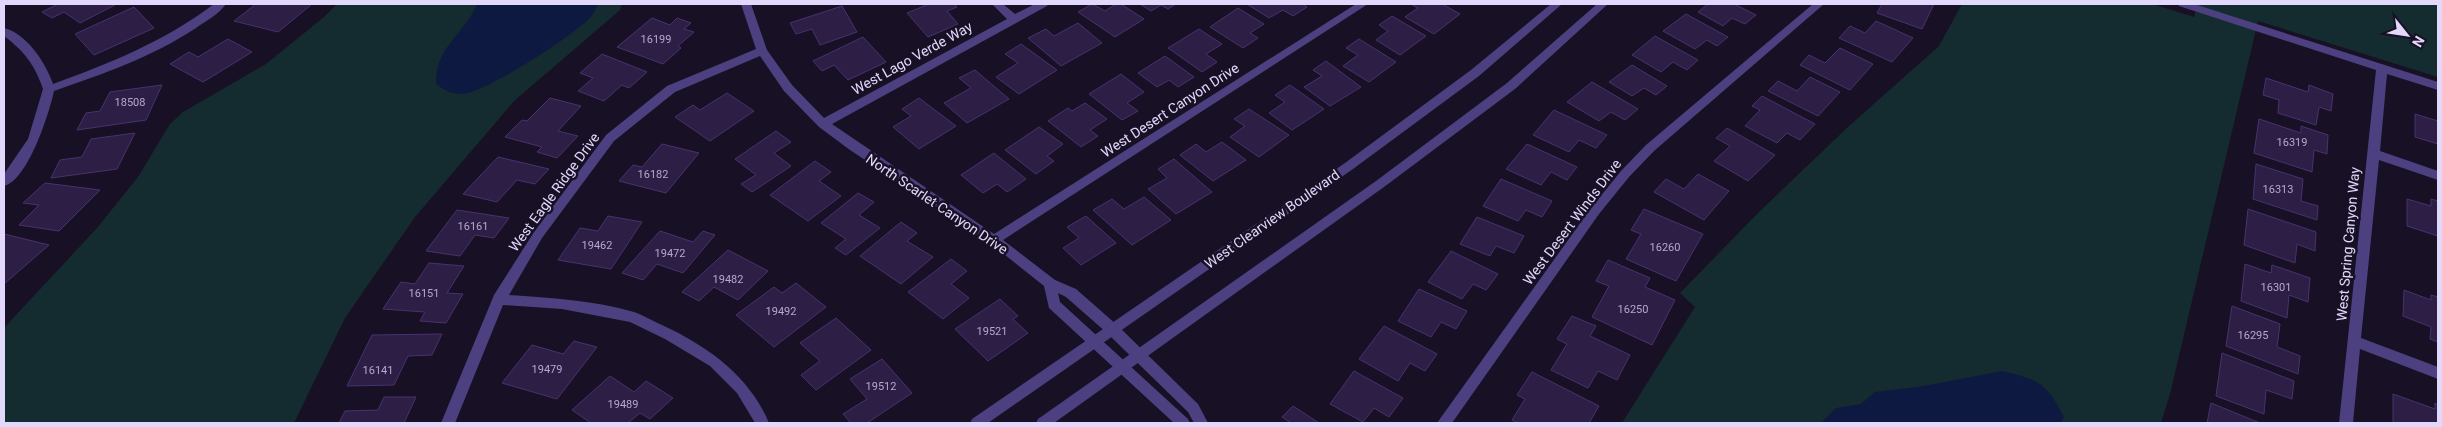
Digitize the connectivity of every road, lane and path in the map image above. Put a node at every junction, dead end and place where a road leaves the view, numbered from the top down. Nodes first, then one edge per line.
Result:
1 (220, 4) edge
2 (746, 4) edge
3 (997, 4) edge
4 (1043, 4) edge
5 (1363, 4) edge
6 (1557, 4) edge
7 (1603, 4) edge
8 (1819, 4) edge
9 (2183, 4) edge
10 (1014, 19) junction
11 (4, 31) edge
12 (762, 50) junction
13 (2382, 68) junction
14 (2438, 86) edge
15 (49, 89) junction
16 (823, 124) junction
17 (2372, 153) junction
18 (2438, 176) edge
19 (4, 182) edge
20 (994, 240) junction
21 (1050, 284) junction
22 (499, 299) junction
23 (1112, 329) junction
24 (1095, 341) junction
25 (2354, 341) junction
26 (1139, 355) junction
27 (1122, 366) junction
28 (2438, 373) edge
29 (448, 423) edge
30 (762, 423) edge
31 (977, 423) edge
32 (1043, 423) edge
33 (1183, 423) edge
34 (1201, 423) edge
35 (1444, 423) edge
36 (2346, 423) edge

1 - 15 street
2 - 12 street, North Scarlet Canyon Drive
3 - 10 street
4 - 10 street, West Lago Verde Way
5 - 20 street, West Desert Canyon Drive
6 - 23 street, West Clearview Boulevard
7 - 26 street
8 - 35 street, West Desert Winds Drive
9 - 13 street
10 - 16 street, West Lago Verde Way
11 - 15 street
12 - 16 street, North Scarlet Canyon Drive
12 - 22 street, West Eagle Ridge Drive
13 - 14 street
13 - 17 street, West Spring Canyon Way
15 - 19 street
16 - 20 street, North Scarlet Canyon Drive
17 - 18 street
17 - 25 street, West Spring Canyon Way
20 - 21 street, North Scarlet Canyon Drive
21 - 23 street, North Scarlet Canyon Drive
21 - 24 street
22 - 29 street, West Eagle Ridge Drive
22 - 30 street
23 - 24 street, West Clearview Boulevard
23 - 26 street, North Scarlet Canyon Drive
24 - 27 street
24 - 31 street, West Clearview Boulevard
25 - 28 street
25 - 36 street, West Spring Canyon Way
26 - 27 street
26 - 34 street, North Scarlet Canyon Drive
27 - 32 street
27 - 33 street

